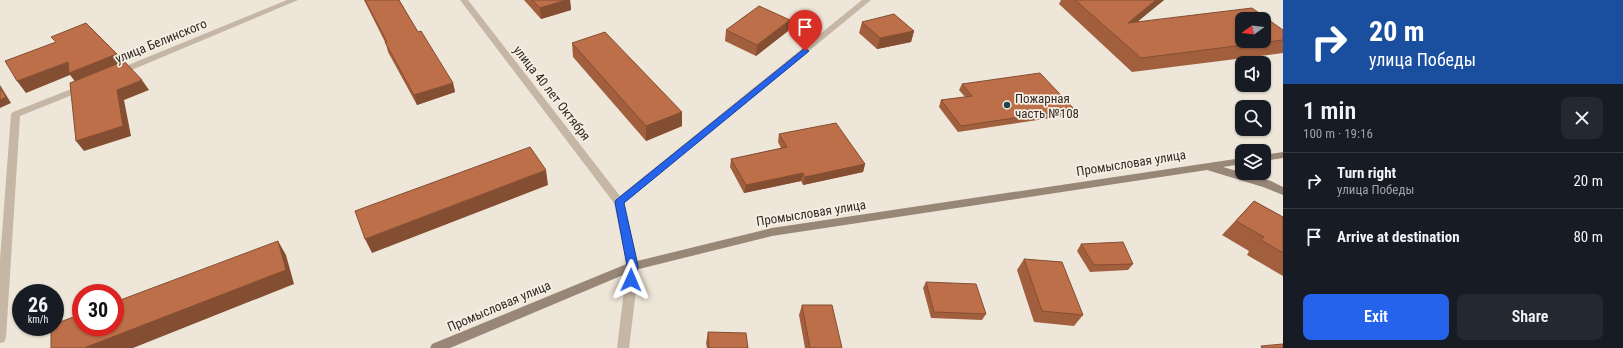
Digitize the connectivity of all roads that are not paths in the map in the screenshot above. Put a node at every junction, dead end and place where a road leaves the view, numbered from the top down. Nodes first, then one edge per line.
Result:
1 (294, 0) edge
2 (464, 0) edge
3 (867, 0) edge
4 (111, 75) edge
5 (89, 84) edge
6 (1283, 155) edge
7 (1271, 157) edge
8 (1235, 162) edge
9 (1206, 166) junction
10 (1283, 191) edge
11 (620, 202) junction
12 (633, 266) junction
13 (0, 338) edge
14 (436, 348) edge
15 (623, 348) edge

1 - 4 street, улица Белинского
2 - 11 street, улица 40 лет Октября
3 - 11 street
5 - 13 street
6 - 7 main road
8 - 9 main road, Промысловая улица
9 - 10 main road, Промысловая улица
9 - 12 main road, Промысловая улица
11 - 12 street
12 - 14 main road, Промысловая улица
12 - 15 street

